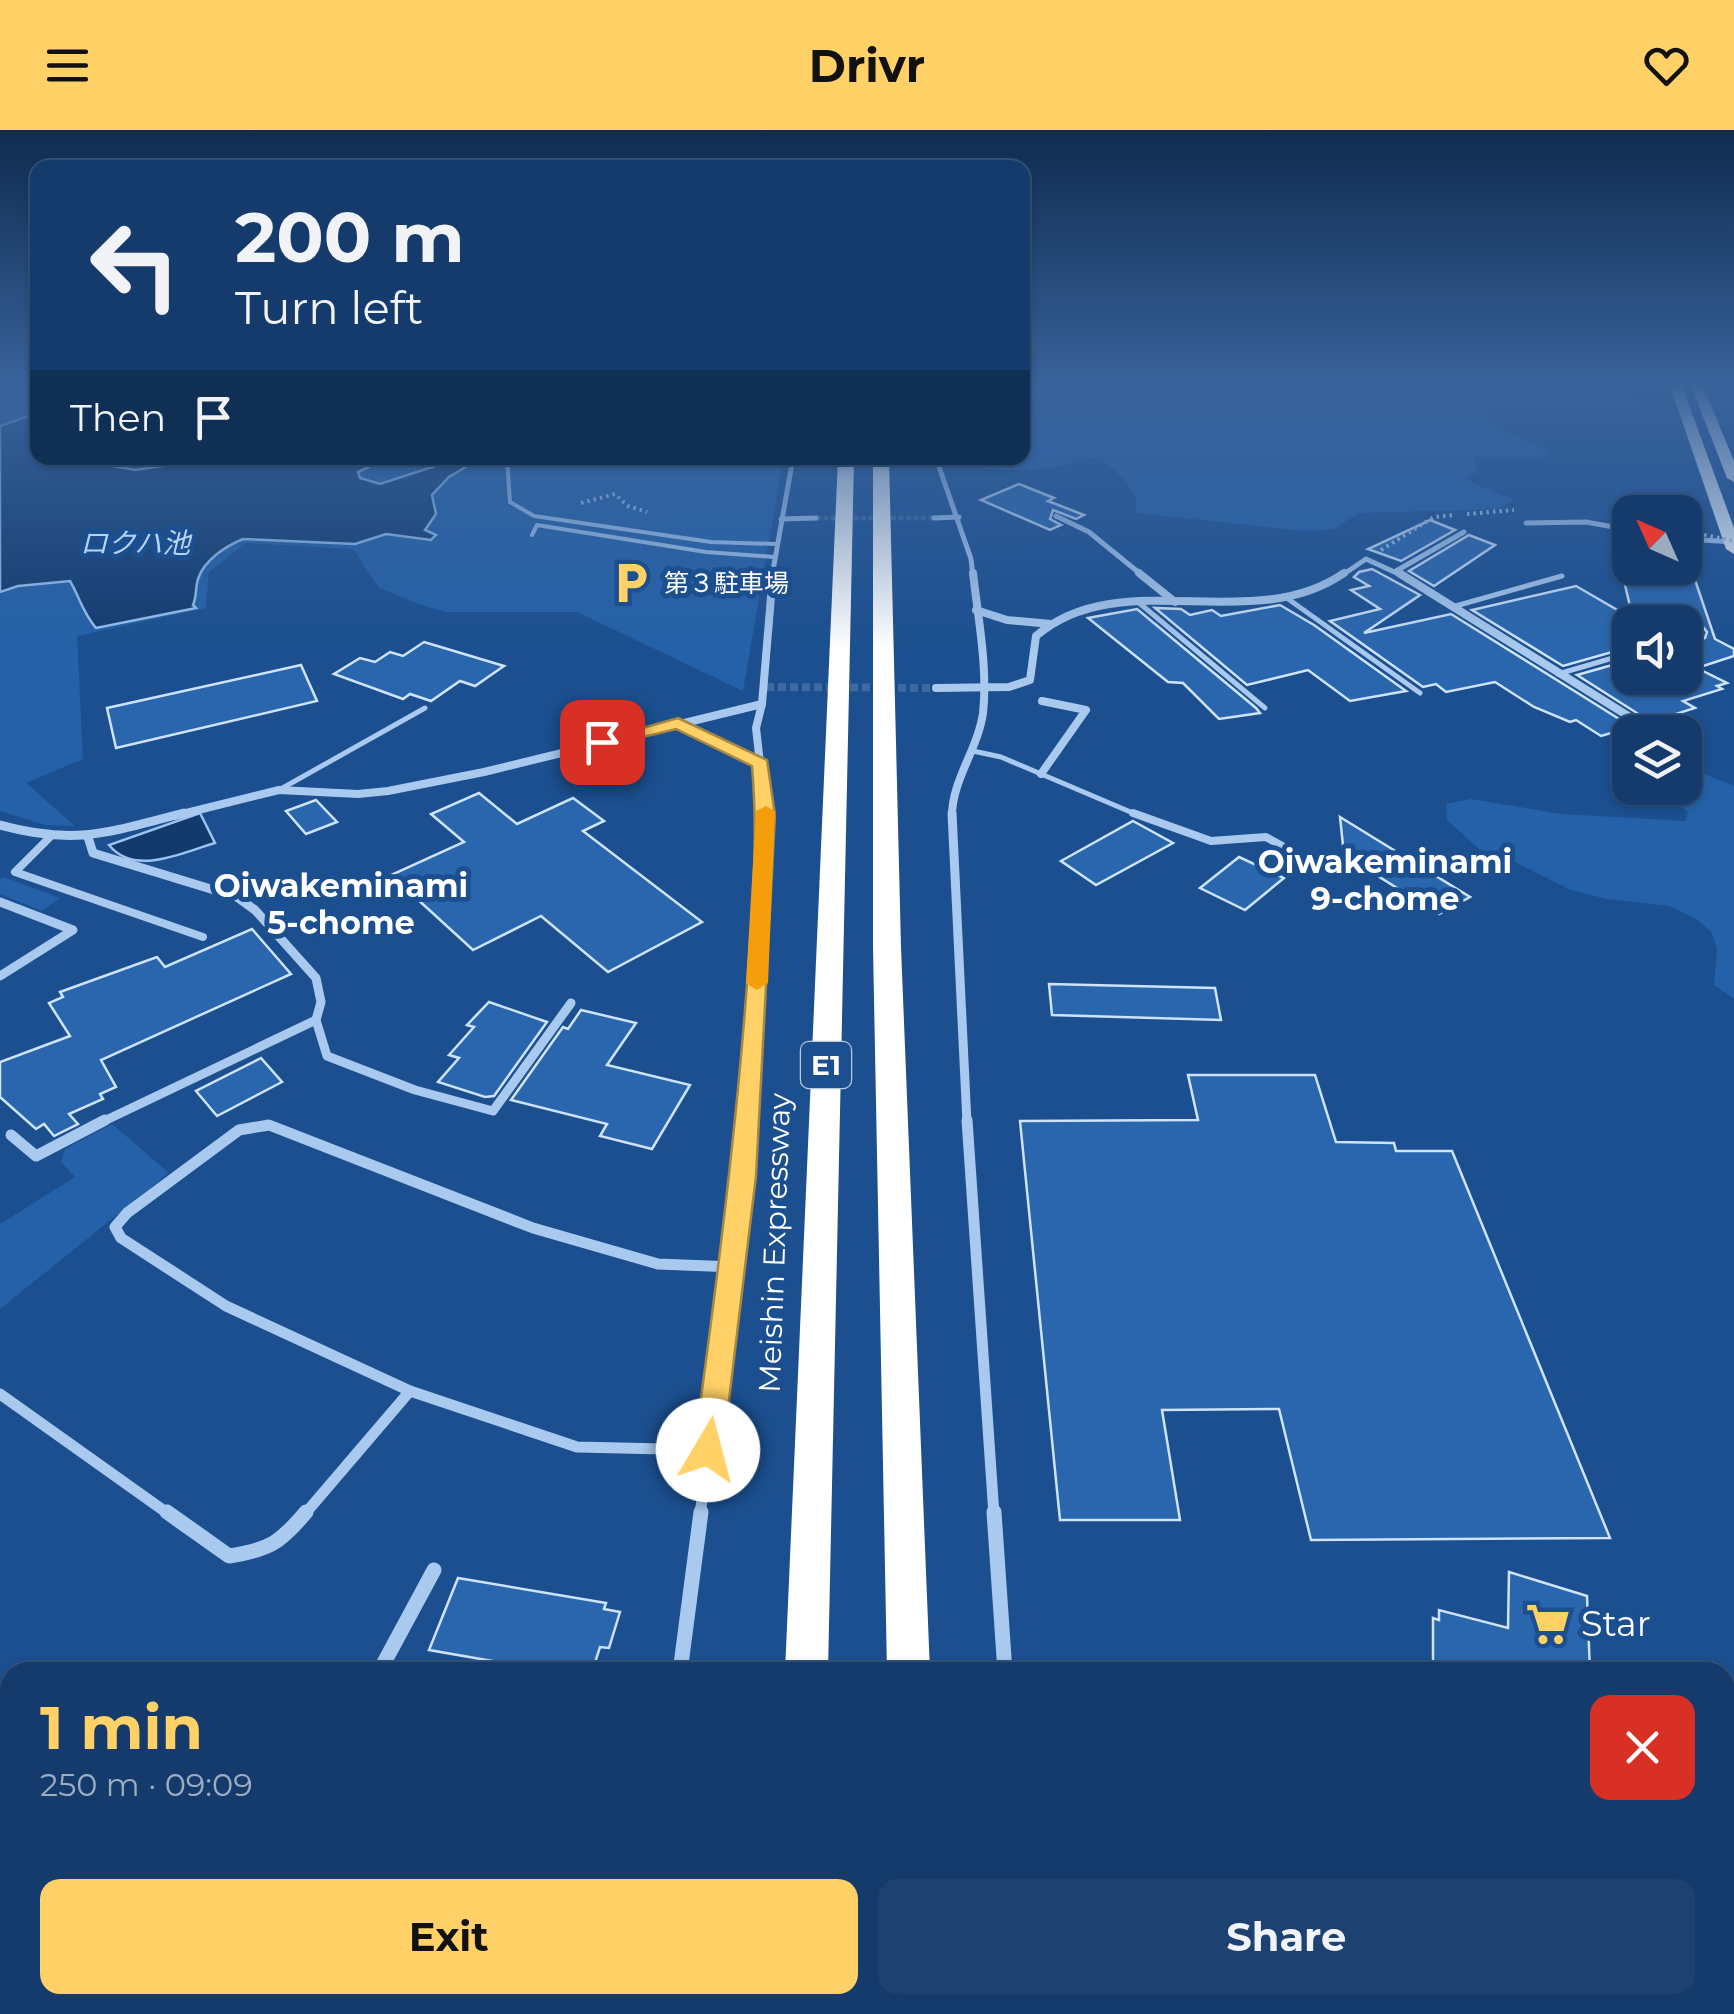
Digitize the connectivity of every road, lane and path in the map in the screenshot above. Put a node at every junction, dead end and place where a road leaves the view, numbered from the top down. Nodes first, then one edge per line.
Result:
1 (508, 474) edge
2 (791, 474) edge
3 (845, 474) edge
4 (881, 474) edge
5 (942, 474) edge
6 (1708, 474) edge
7 (1516, 510) dead end
8 (1056, 516) dead end
9 (816, 518) tunnel mouth
10 (934, 518) tunnel mouth
11 (959, 518) junction
12 (781, 519) junction
13 (1526, 523) dead end
14 (1612, 527) edge
15 (1464, 532) dead end
16 (532, 535) dead end
17 (1702, 536) edge
18 (1702, 541) edge
19 (775, 544) junction
20 (1733, 544) edge
21 (774, 557) junction
22 (1366, 559) junction
23 (1396, 570) junction
24 (1562, 576) dead end
25 (1284, 596) junction
26 (1138, 602) junction
27 (1176, 603) junction
28 (1452, 607) junction
29 (976, 610) junction
30 (1052, 624) junction
31 (1612, 659) edge
32 (1558, 674) junction
33 (936, 688) tunnel mouth
34 (982, 688) junction
35 (1420, 693) dead end
36 (1042, 701) dead end
37 (762, 704) junction
38 (426, 708) dead end
39 (1265, 708) dead end
40 (1626, 715) edge
41 (678, 724) junction
42 (974, 750) junction
43 (761, 764) junction
44 (1041, 774) junction
45 (279, 790) junction
46 (0, 825) edge
47 (50, 837) junction
48 (88, 838) junction
49 (1313, 863) dead end
50 (0, 902) edge
51 (203, 936) dead end
52 (0, 976) edge
53 (571, 1003) dead end
54 (316, 1020) junction
55 (11, 1135) dead end
56 (734, 1267) junction
57 (410, 1391) junction
58 (0, 1394) edge
59 (708, 1450) junction
60 (434, 1570) dead end
61 (383, 1662) edge
62 (681, 1662) edge
63 (806, 1662) edge
64 (909, 1662) edge
65 (1003, 1662) edge

1 - 19 lane
2 - 12 street
3 - 63 highway, Meishin Expressway / E1
4 - 64 highway, E1
5 - 11 street
6 - 20 main road
7 - 22 path
8 - 27 street
9 - 12 street
10 - 11 street
11 - 29 street
12 - 19 street
13 - 14 street
15 - 23 street
16 - 21 lane
17 - 20 path, bridge
18 - 20 street
19 - 21 street
21 - 37 street
22 - 23 street
22 - 25 street
23 - 28 street
24 - 28 lane
25 - 27 street
25 - 35 lane
26 - 27 street
26 - 30 street
26 - 39 lane
28 - 32 street
29 - 30 street
29 - 34 street
30 - 34 street
31 - 32 lane
32 - 40 street
33 - 34 street
34 - 42 street
36 - 44 street
37 - 41 street
37 - 43 street
38 - 45 lane
41 - 43 street
41 - 45 street
42 - 44 lane
42 - 65 street
43 - 56 street
44 - 49 lane
45 - 48 street
46 - 47 street
47 - 48 street
47 - 51 lane
48 - 54 street
50 - 52 street
53 - 54 street
54 - 55 street
56 - 57 street
56 - 59 street
57 - 58 street
57 - 59 street
59 - 62 street
60 - 61 street

